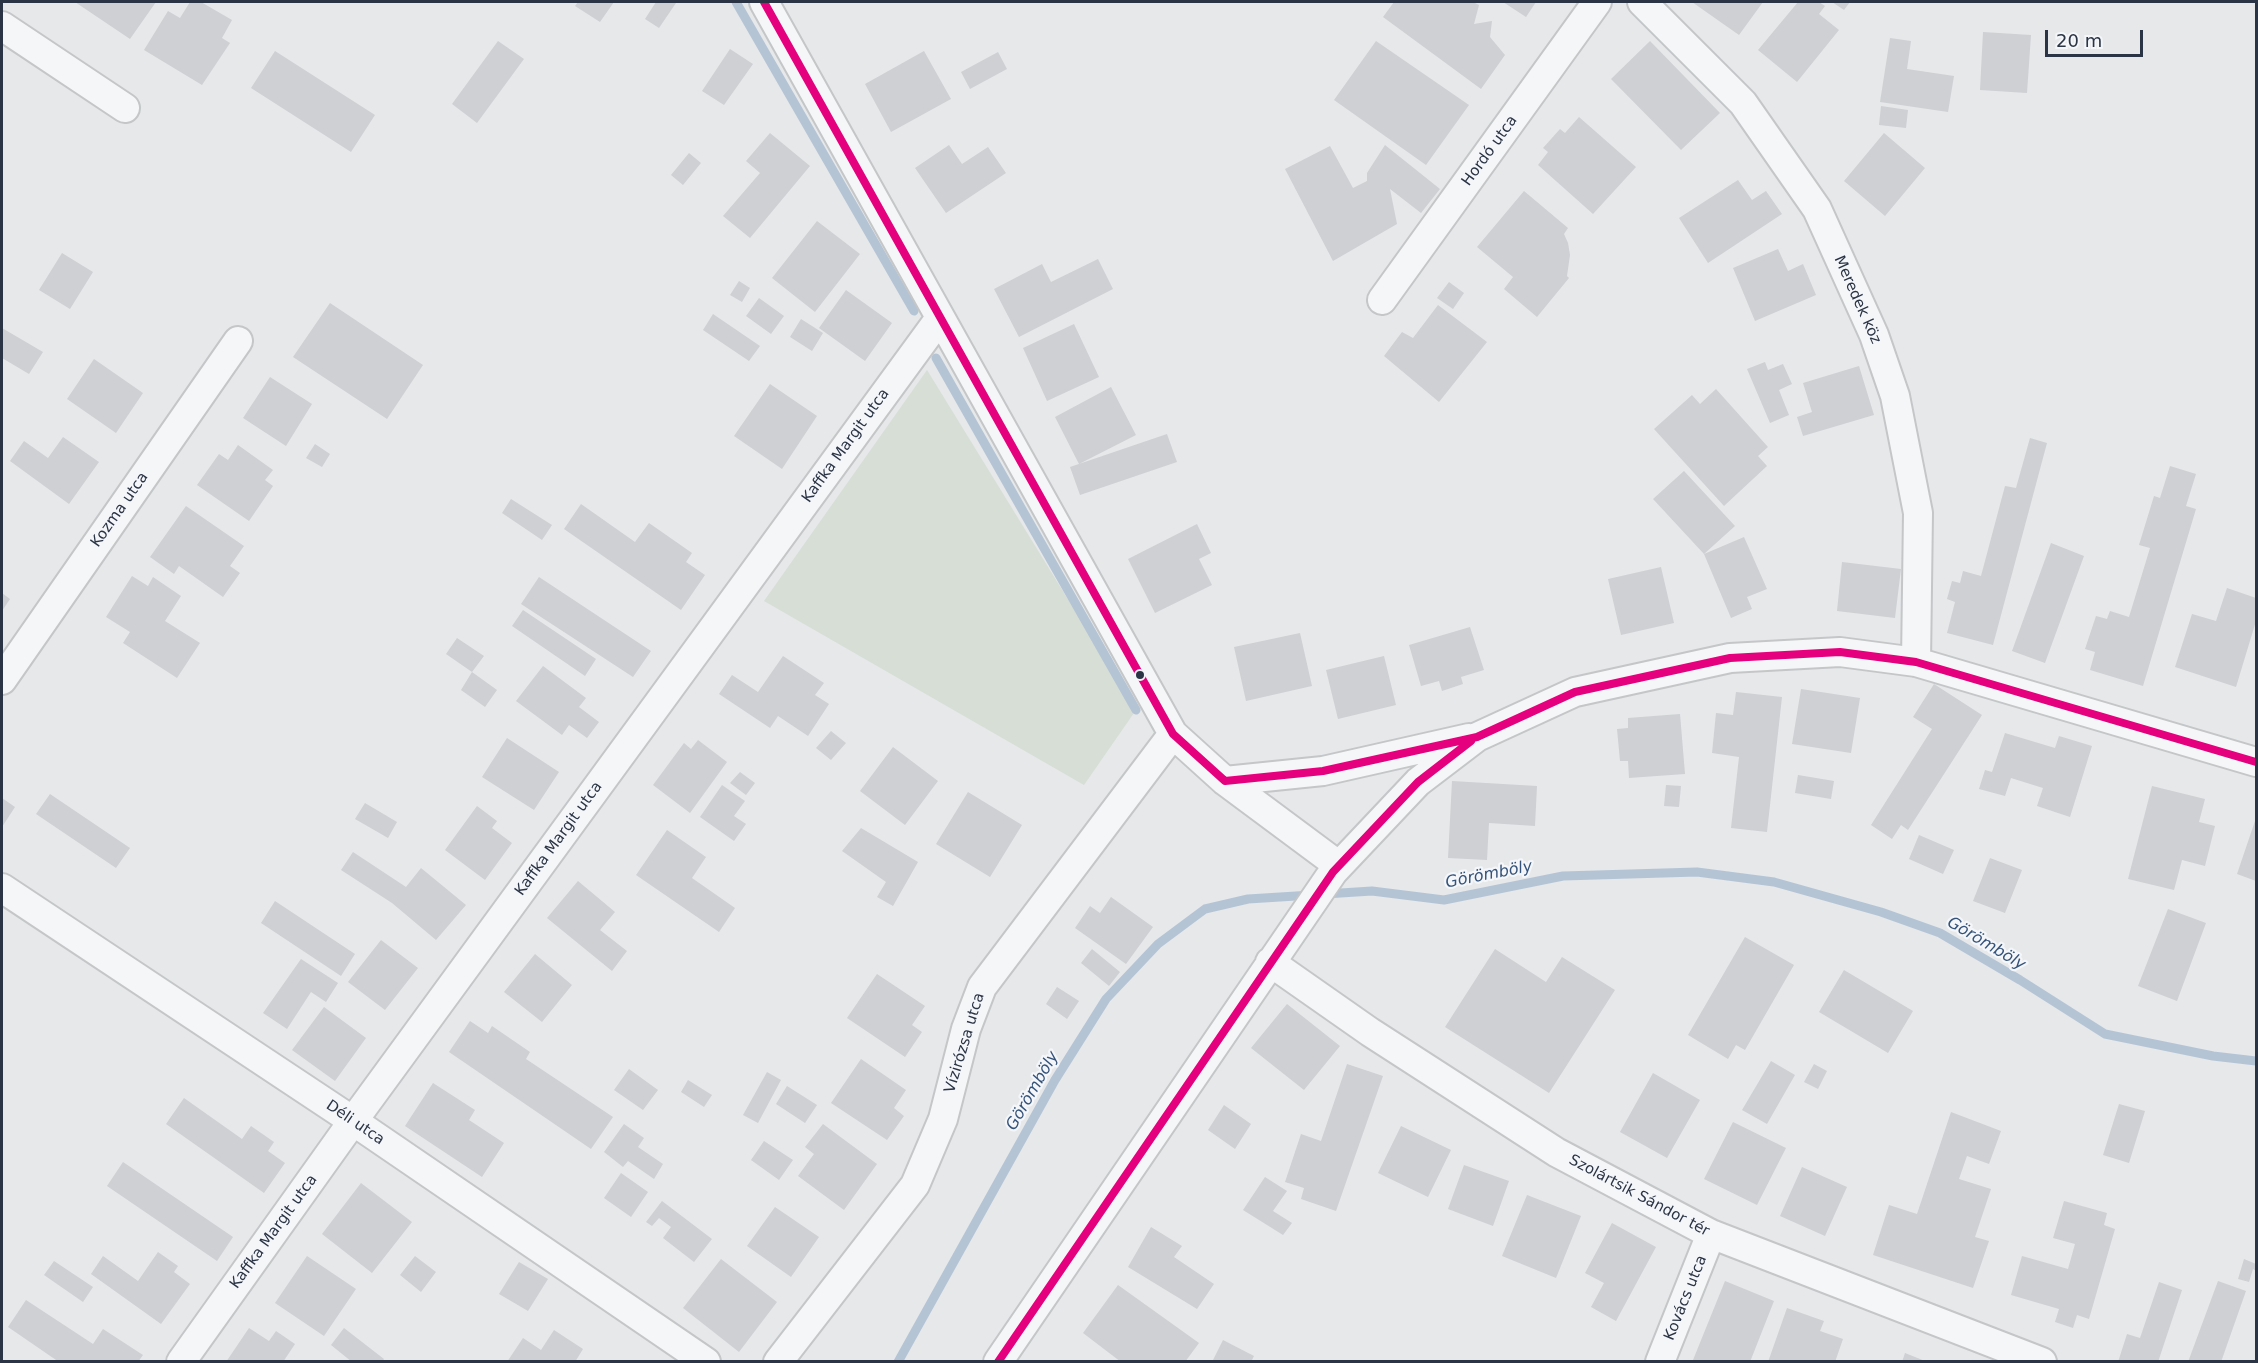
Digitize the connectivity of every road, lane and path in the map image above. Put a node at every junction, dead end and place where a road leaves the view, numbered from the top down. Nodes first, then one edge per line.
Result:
1 (764, 2) edge
2 (1597, 2) edge
3 (1642, 2) edge
4 (2, 26) edge
5 (125, 108) dead end
6 (1382, 300) dead end
7 (940, 318) junction
8 (238, 341) dead end
9 (1916, 662) junction
10 (2, 680) edge
11 (1173, 734) junction
12 (1477, 737) junction
13 (2256, 762) edge
14 (1225, 781) junction
15 (1336, 869) junction
16 (2, 888) edge
17 (1270, 962) junction
18 (353, 1121) junction
19 (1711, 1234) junction
20 (181, 1362) edge
21 (706, 1362) edge
22 (778, 1362) edge
23 (998, 1362) edge
24 (1660, 1362) edge
25 (2043, 1362) edge

1 - 7 street
2 - 6 street, Hordó utca
3 - 9 street, Meredek köz
4 - 5 street
7 - 11 street
7 - 18 street, Kaffka Margit utca
8 - 10 street, Kozma utca
9 - 12 street
9 - 13 street
11 - 14 street
11 - 22 street, Vízirózsa utca
12 - 14 street
12 - 15 street
14 - 15 street
15 - 17 street
16 - 18 street, Déli utca
17 - 19 street, Szolártsik Sándor tér
17 - 23 street
18 - 20 street, Kaffka Margit utca
18 - 21 street, Déli utca
19 - 24 street, Kovács utca
19 - 25 street, Szolártsik Sándor tér

